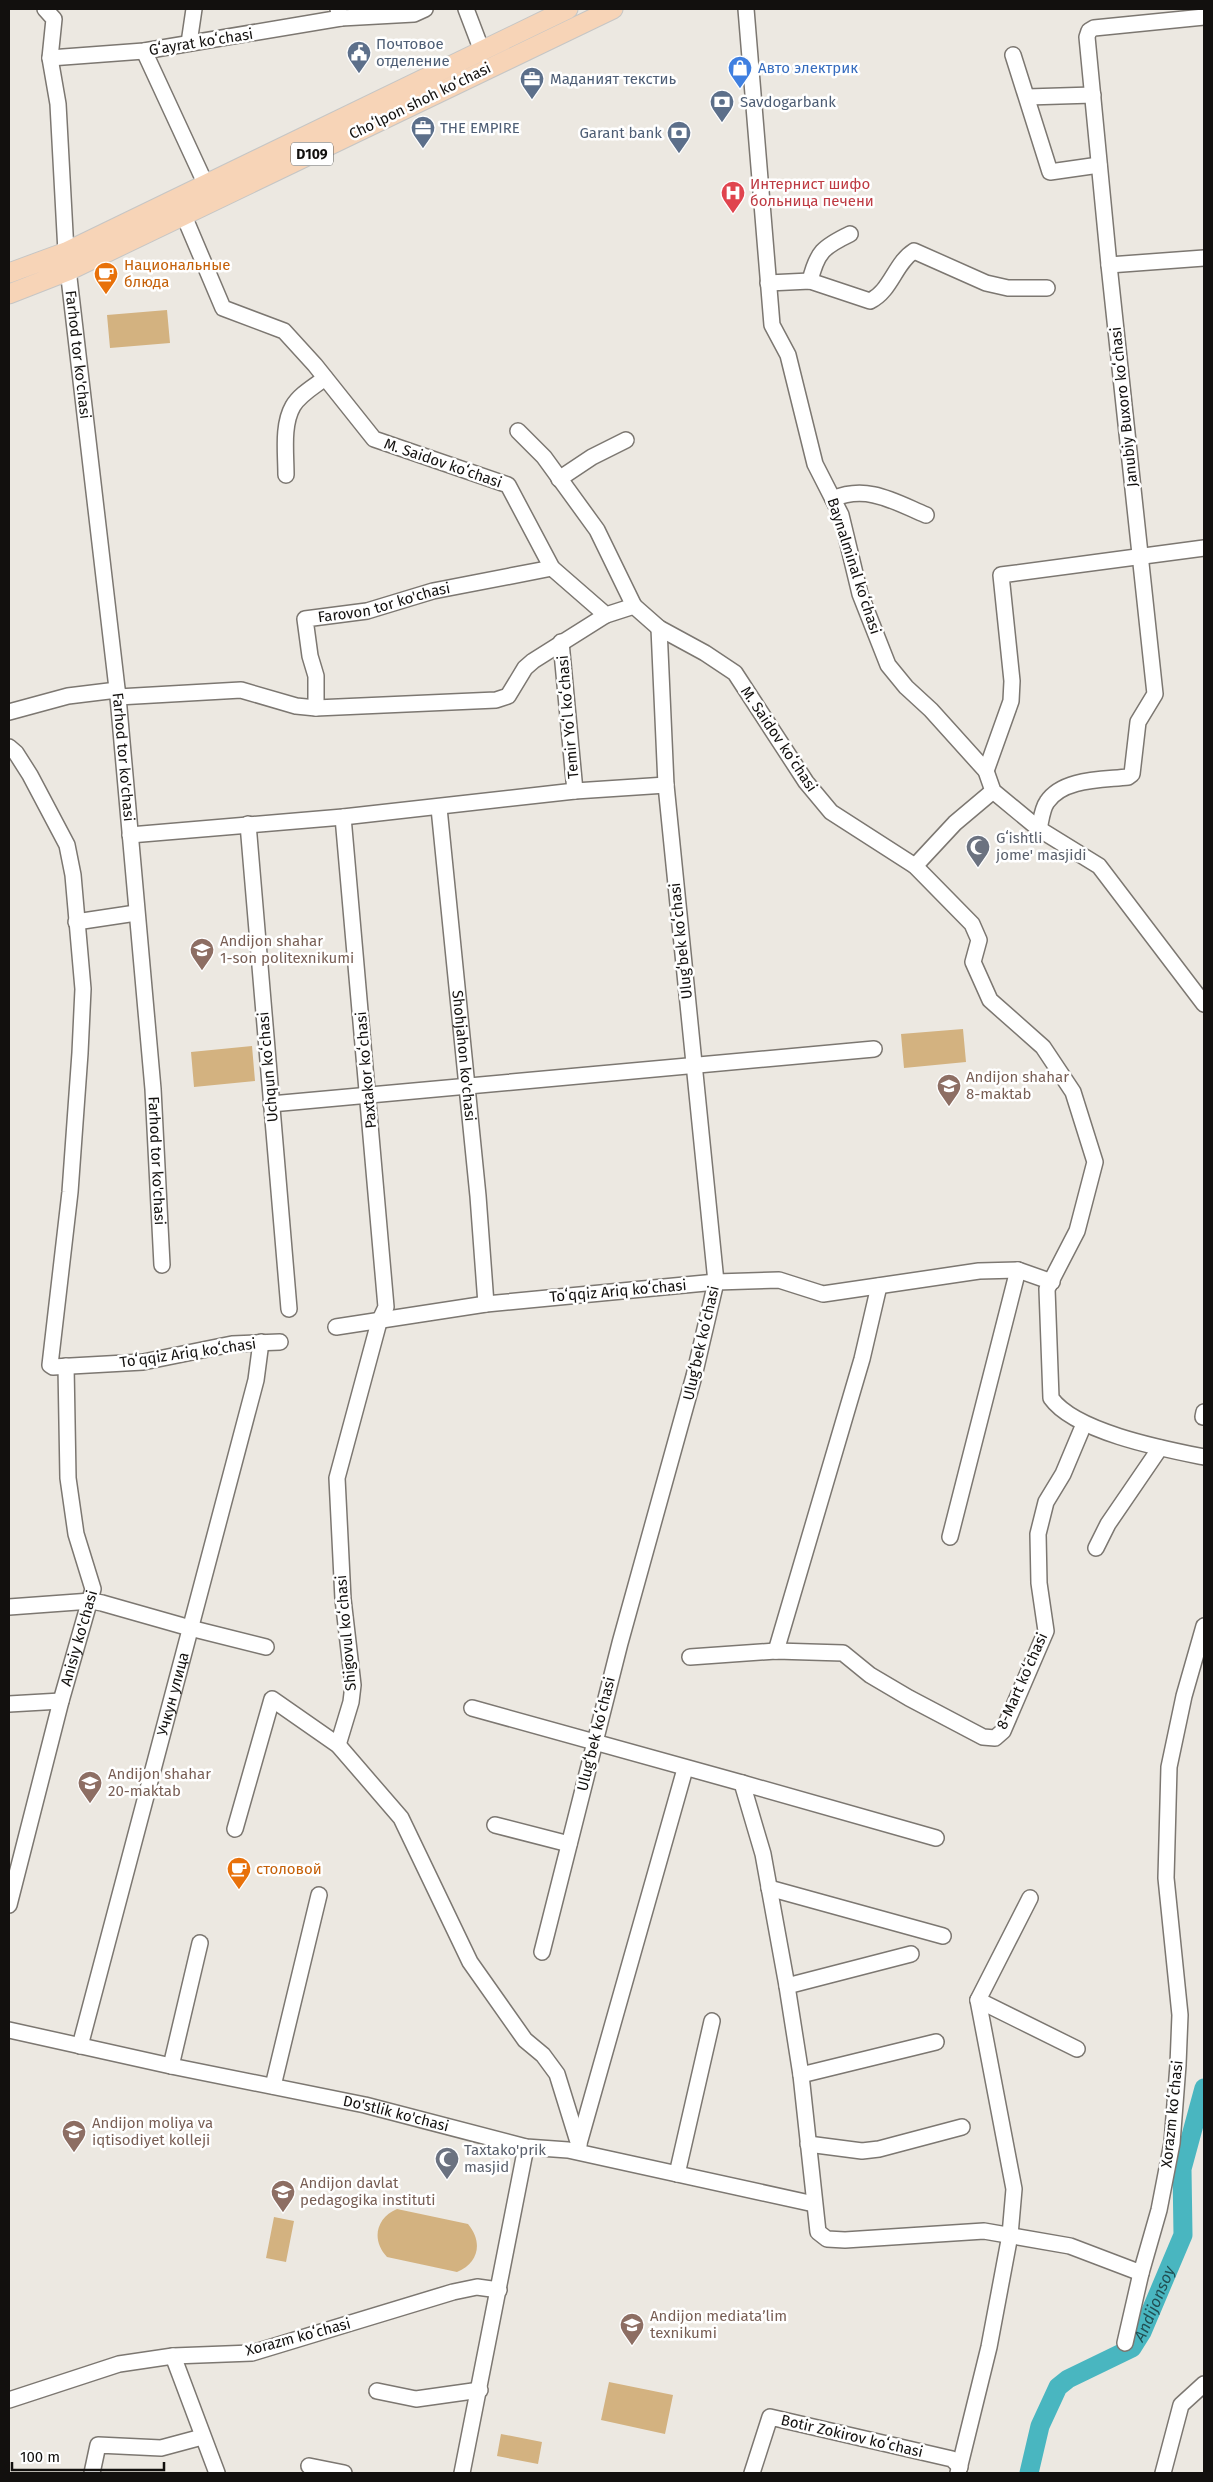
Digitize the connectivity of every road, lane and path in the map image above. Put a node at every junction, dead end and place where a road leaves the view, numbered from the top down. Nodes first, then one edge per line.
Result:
1 (194, 9) edge
2 (426, 9) edge
3 (466, 9) edge
4 (568, 9) edge
5 (613, 9) edge
6 (746, 9) edge
7 (51, 12) edge
8 (340, 14) edge
9 (1204, 17) edge
10 (189, 43) junction
11 (144, 51) junction
12 (482, 51) junction
13 (1013, 55) dead end
14 (50, 58) junction
15 (1093, 95) junction
16 (1027, 97) junction
17 (1099, 165) junction
18 (206, 185) junction
19 (184, 216) junction
20 (850, 234) dead end
21 (66, 252) junction
22 (1204, 258) edge
23 (1108, 265) junction
24 (68, 271) junction
25 (9, 273) edge
26 (810, 281) junction
27 (768, 284) junction
28 (1047, 288) dead end
29 (9, 294) edge
30 (325, 378) junction
31 (518, 431) dead end
32 (626, 440) dead end
33 (286, 475) dead end
34 (559, 479) junction
35 (833, 499) junction
36 (926, 515) dead end
37 (1204, 548) edge
38 (1140, 557) junction
39 (552, 568) junction
40 (634, 606) junction
41 (606, 615) junction
42 (659, 628) junction
43 (561, 642) junction
44 (118, 694) junction
45 (316, 708) junction
46 (9, 712) edge
47 (9, 747) edge
48 (986, 771) junction
49 (666, 785) junction
50 (575, 791) junction
51 (993, 791) junction
52 (439, 808) junction
53 (343, 817) junction
54 (248, 824) junction
55 (1039, 829) junction
56 (130, 835) junction
57 (915, 866) junction
58 (136, 913) junction
59 (76, 922) junction
60 (1204, 1004) edge
61 (874, 1049) dead end
62 (694, 1066) junction
63 (467, 1086) junction
64 (368, 1095) junction
65 (271, 1104) junction
66 (162, 1265) dead end
67 (1018, 1270) junction
68 (716, 1282) junction
69 (1052, 1282) junction
70 (879, 1286) junction
71 (856, 1289) junction
72 (486, 1304) junction
73 (290, 1309) dead end
74 (872, 1317) junction
75 (379, 1322) junction
76 (336, 1327) dead end
77 (261, 1342) junction
78 (280, 1342) dead end
79 (66, 1366) junction
80 (1084, 1424) junction
81 (1160, 1448) junction
82 (1204, 1457) edge
83 (950, 1537) dead end
84 (1096, 1548) dead end
85 (92, 1601) junction
86 (9, 1608) edge
87 (1204, 1626) edge
88 (190, 1628) junction
89 (266, 1646) dead end
90 (776, 1651) junction
91 (690, 1656) dead end
92 (61, 1701) junction
93 (9, 1704) edge
94 (472, 1708) dead end
95 (594, 1742) junction
96 (338, 1745) junction
97 (685, 1768) junction
98 (742, 1783) junction
99 (495, 1825) dead end
100 (235, 1829) dead end
101 (936, 1838) dead end
102 (569, 1844) junction
103 (769, 1888) junction
104 (319, 1895) dead end
105 (1030, 1898) dead end
106 (9, 1906) edge
107 (942, 1936) dead end
108 (200, 1943) dead end
109 (542, 1952) dead end
110 (911, 1954) dead end
111 (787, 1986) junction
112 (978, 2000) junction
113 (712, 2021) dead end
114 (9, 2030) edge
115 (936, 2042) dead end
116 (80, 2046) junction
117 (1077, 2049) dead end
118 (171, 2066) junction
119 (801, 2075) junction
120 (273, 2086) junction
121 (962, 2127) dead end
122 (808, 2144) junction
123 (526, 2147) junction
124 (578, 2149) junction
125 (677, 2174) junction
126 (814, 2204) junction
127 (1010, 2235) junction
128 (1141, 2273) junction
129 (499, 2290) junction
130 (1125, 2343) dead end
131 (174, 2356) junction
132 (1204, 2384) edge
133 (480, 2390) junction
134 (377, 2391) dead end
135 (9, 2400) edge
136 (202, 2437) junction
137 (309, 2466) dead end
138 (959, 2470) edge
139 (92, 2473) edge
140 (217, 2473) edge
141 (344, 2473) edge
142 (462, 2473) edge
143 (752, 2473) edge
144 (1163, 2473) edge

1 - 10 street
2 - 8 street, Gʻayrat koʻchasi
3 - 12 street
4 - 12 main road, Choʻlpon shoh koʻchasi / D109
5 - 19 main road, Choʻlpon shoh koʻchasi / D109
6 - 27 street, Baynalminal koʻchasi
7 - 14 street
8 - 10 street, Gʻayrat koʻchasi
9 - 15 street, Janubiy Buxoro koʻchasi
10 - 11 street, Gʻayrat koʻchasi
11 - 14 street, Gʻayrat koʻchasi
11 - 18 street
12 - 18 main road, Choʻlpon shoh koʻchasi / D109
13 - 16 street
14 - 21 street
15 - 16 street
15 - 17 street, Janubiy Buxoro koʻchasi
16 - 17 street
17 - 23 street, Janubiy Buxoro koʻchasi
18 - 21 main road, Choʻlpon shoh koʻchasi / D109
19 - 24 main road, Choʻlpon shoh koʻchasi / D109
19 - 30 street, M. Saidov koʻchasi
20 - 26 street
21 - 24 street, Farhod tor ko'chasi
21 - 25 main road, Choʻlpon shoh koʻchasi / D109
22 - 23 street
23 - 38 street, Janubiy Buxoro koʻchasi
24 - 29 main road, Choʻlpon shoh koʻchasi / D109
24 - 44 street, Farhod tor ko'chasi
26 - 27 street
26 - 28 street
27 - 35 street, Baynalminal koʻchasi
30 - 33 street
30 - 39 street, M. Saidov koʻchasi
31 - 34 street
32 - 34 street
34 - 40 street
35 - 36 street
35 - 48 street, Baynalminal koʻchasi
37 - 38 street
38 - 48 street
38 - 55 street, Janubiy Buxoro koʻchasi
39 - 41 street, M. Saidov koʻchasi
39 - 45 street, Farovon tor ko'chasi
40 - 41 street
40 - 42 street, M. Saidov koʻchasi
41 - 43 street
42 - 49 street, Ulugʻbek koʻchasi
42 - 57 street, M. Saidov koʻchasi
43 - 45 street
43 - 50 street, Temir Yoʻl koʻchasi
44 - 45 street
44 - 46 street
44 - 56 street, Farhod tor ko'chasi
47 - 59 street
48 - 51 street, Baynalminal koʻchasi
49 - 50 street
49 - 62 street, Ulugʻbek koʻchasi
50 - 52 street
51 - 55 street
51 - 57 street
52 - 53 street
52 - 63 street, Shohjahon ko'chasi
53 - 54 street
53 - 64 street, Paxtakor koʻchasi
54 - 56 street
54 - 65 street, Uchqun koʻchasi
55 - 60 street
56 - 58 street, Farhod tor ko'chasi
57 - 69 street, M. Saidov koʻchasi
58 - 59 street
58 - 66 street, Farhod tor ko'chasi
59 - 79 street
61 - 62 street
62 - 63 street
62 - 68 street, Ulugʻbek koʻchasi
63 - 64 street
63 - 72 street, Shohjahon ko'chasi
64 - 65 street
64 - 75 street, Paxtakor koʻchasi
65 - 73 street, Uchqun koʻchasi
67 - 69 street, Toʻqqiz Ariq koʻchasi
67 - 70 street, Toʻqqiz Ariq koʻchasi
67 - 83 street
68 - 71 street, Toʻqqiz Ariq koʻchasi
68 - 72 street, Toʻqqiz Ariq koʻchasi
68 - 95 street, Ulugʻbek koʻchasi
69 - 80 street, M. Saidov koʻchasi
70 - 71 street, Toʻqqiz Ariq koʻchasi
70 - 74 street
71 - 74 street
72 - 75 street, Toʻqqiz Ariq koʻchasi
74 - 90 street
75 - 76 street, Toʻqqiz Ariq koʻchasi
75 - 96 street, Shigovul koʻchasi
77 - 78 street, Toʻqqiz Ariq koʻchasi
77 - 79 street, Toʻqqiz Ariq koʻchasi
77 - 88 street, Учкун улица
79 - 85 street, Anisiy ko'chasi
80 - 81 street, M. Saidov koʻchasi
80 - 90 street, 8-Mart koʻchasi
81 - 82 street, M. Saidov koʻchasi
81 - 84 street
85 - 86 street
85 - 88 street
85 - 92 street, Anisiy ko'chasi
87 - 128 street, Xorazm koʻchasi
88 - 89 street
88 - 116 street, Учкун улица
90 - 91 street, 8-Mart koʻchasi
92 - 93 street
92 - 106 street, Anisiy ko'chasi
94 - 95 street
95 - 97 street
95 - 102 street, Ulugʻbek koʻchasi
96 - 100 street
96 - 124 street
97 - 98 street
97 - 124 street
98 - 101 street
98 - 103 street
99 - 102 street
102 - 109 street, Ulugʻbek koʻchasi
103 - 107 street
103 - 111 street
104 - 120 street
105 - 112 street
108 - 118 street
110 - 111 street
111 - 119 street
112 - 117 street
112 - 127 street
113 - 125 street
114 - 116 street, Do'stlik ko'chasi
115 - 119 street
116 - 118 street, Do'stlik ko'chasi
118 - 120 street, Do'stlik ko'chasi
119 - 122 street
120 - 123 street, Do'stlik ko'chasi
121 - 122 street
122 - 126 street
123 - 124 street, Do'stlik ko'chasi
123 - 129 street
124 - 125 street, Do'stlik ko'chasi
125 - 126 street, Do'stlik ko'chasi
126 - 127 street
127 - 128 street
127 - 138 street
128 - 130 street, Xorazm koʻchasi
129 - 131 street, Xorazm koʻchasi
129 - 133 street
131 - 135 street, Xorazm koʻchasi
131 - 136 street
132 - 144 street
133 - 134 street
133 - 142 street
136 - 139 street
136 - 140 street
137 - 141 street
138 - 143 street, Botir Zokirov koʻchasi

